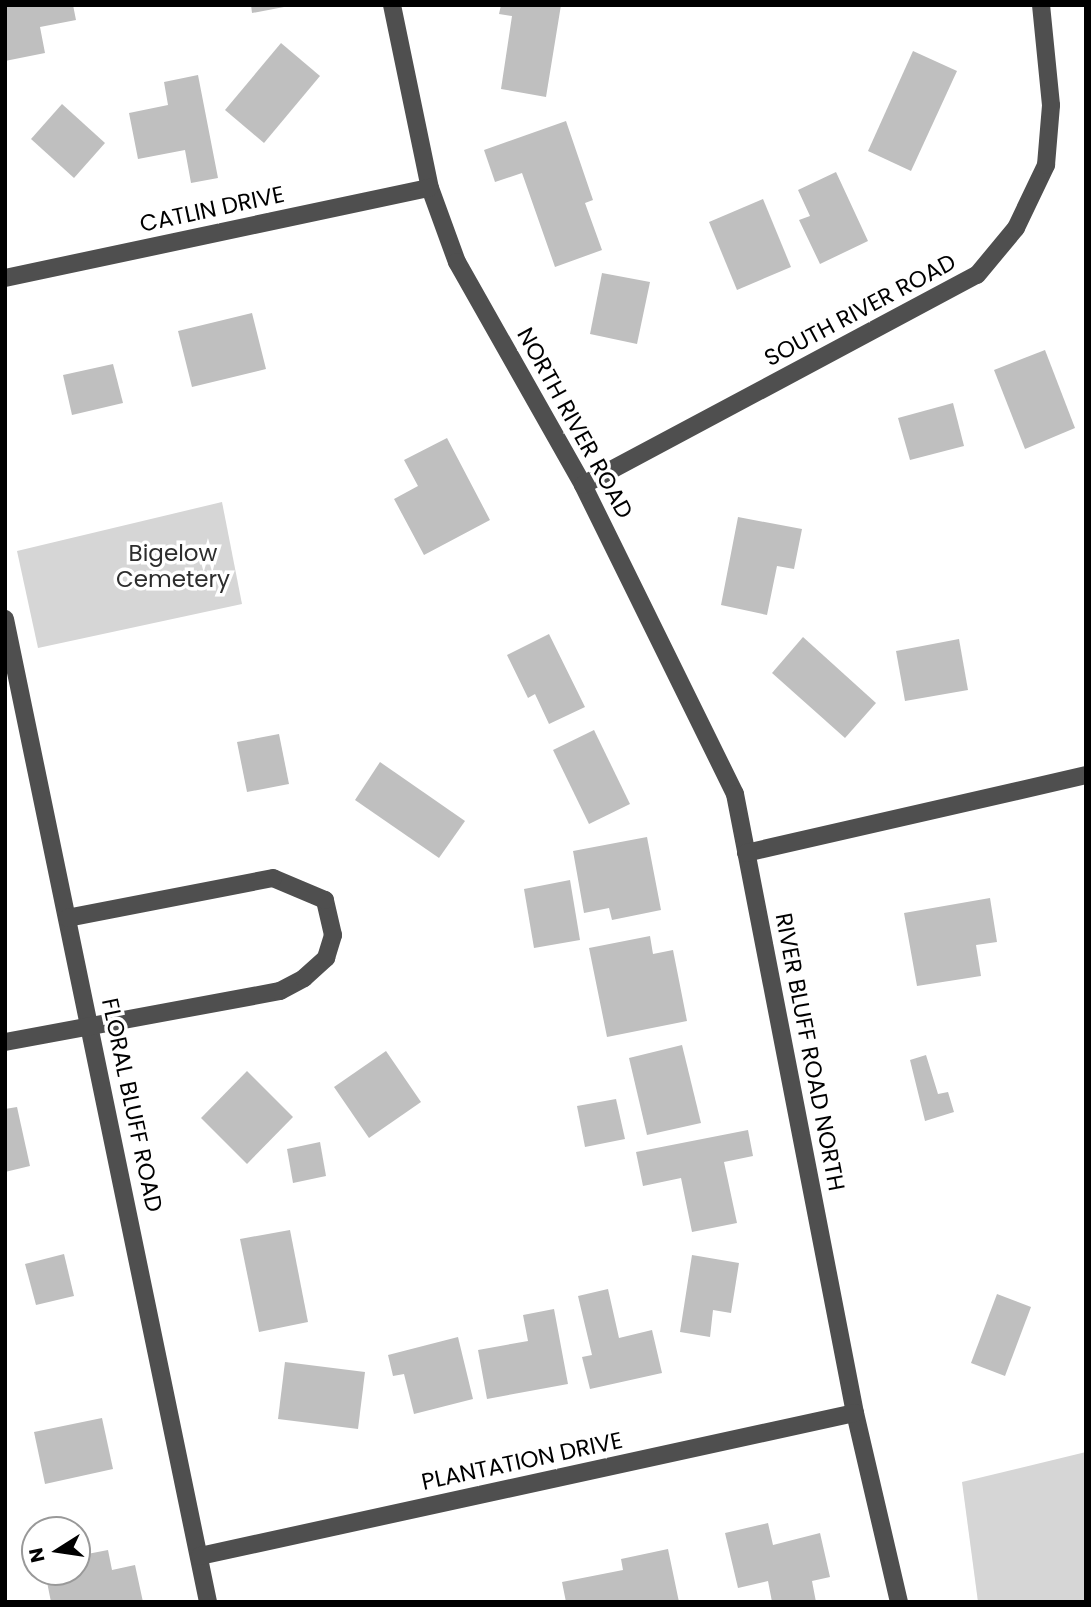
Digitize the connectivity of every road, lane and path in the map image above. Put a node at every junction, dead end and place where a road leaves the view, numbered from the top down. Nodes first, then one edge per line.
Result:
1 (392, 5) edge
2 (1041, 5) edge
3 (429, 188) junction
4 (5, 278) edge
5 (583, 485) junction
6 (5, 619) edge
7 (1086, 775) edge
8 (746, 853) junction
9 (68, 918) junction
10 (91, 1024) junction
11 (5, 1042) edge
12 (855, 1413) junction
13 (200, 1556) junction
14 (208, 1602) edge
15 (899, 1602) edge

1 - 3 street, NORTH RIVER ROAD
2 - 5 street, SOUTH RIVER ROAD
3 - 4 street, CATLIN DRIVE
3 - 5 street, NORTH RIVER ROAD
5 - 8 street, NORTH RIVER ROAD
6 - 9 street, FLORAL BLUFF ROAD
7 - 8 street
8 - 12 street, RIVER BLUFF ROAD NORTH
9 - 10 street, FLORAL BLUFF ROAD
9 - 10 street
10 - 11 street
10 - 13 street, FLORAL BLUFF ROAD
12 - 13 street, PLANTATION DRIVE
12 - 15 street, RIVER BLUFF ROAD NORTH
13 - 14 street, FLORAL BLUFF ROAD

